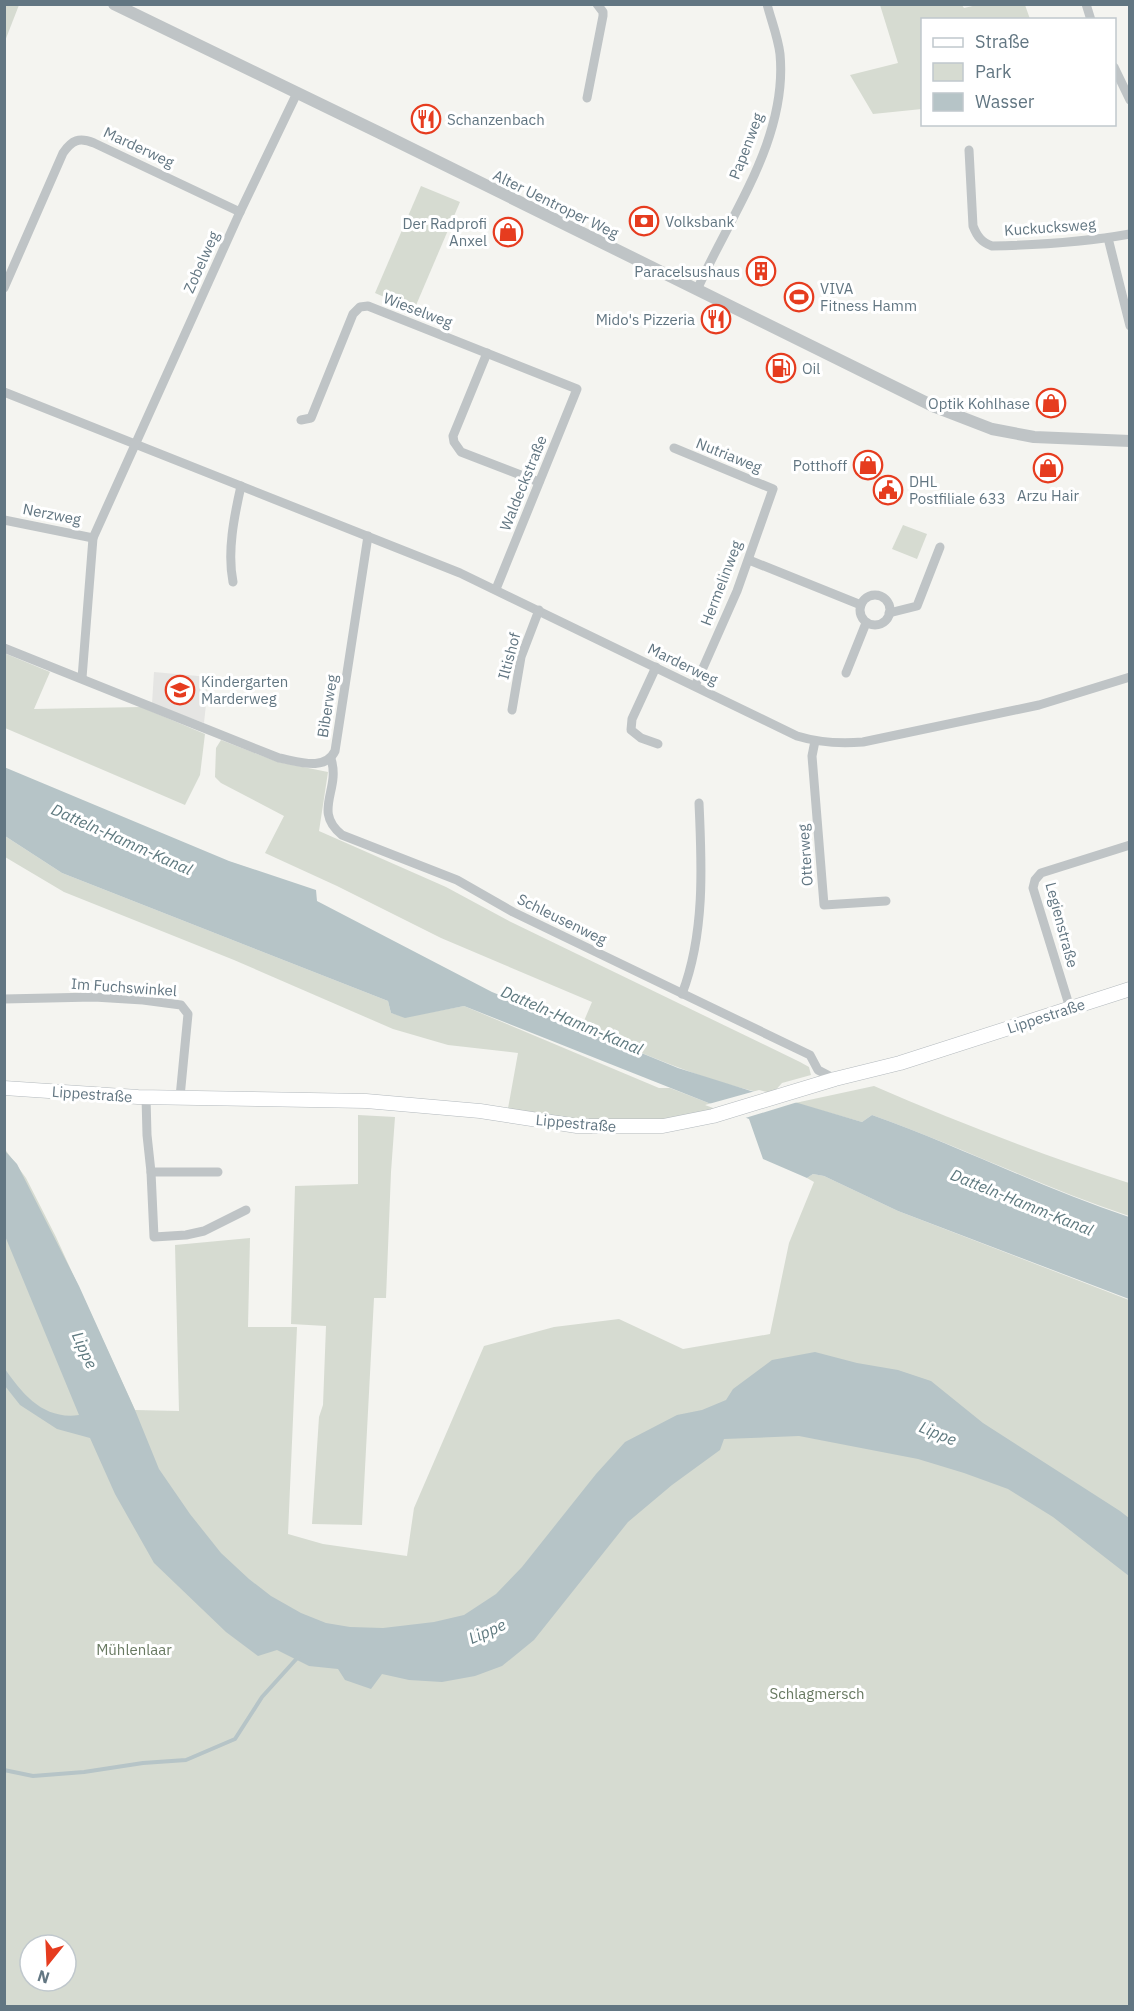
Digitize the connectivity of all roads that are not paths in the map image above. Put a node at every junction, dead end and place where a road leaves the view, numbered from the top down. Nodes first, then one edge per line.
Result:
1 (114, 4) edge
2 (597, 4) edge
3 (767, 4) edge
4 (127, 7) edge
5 (1116, 71) edge
6 (297, 93) junction
7 (587, 98) dead end
8 (1130, 100) edge
9 (969, 150) dead end
10 (240, 212) junction
11 (1130, 234) edge
12 (1108, 238) junction
13 (4, 288) edge
14 (697, 290) junction
15 (1130, 326) edge
16 (487, 353) junction
17 (577, 389) joint
18 (4, 392) edge
19 (301, 420) dead end
20 (1130, 441) edge
21 (136, 444) junction
22 (674, 448) dead end
23 (539, 482) junction
24 (241, 486) junction
25 (772, 489) joint
26 (4, 520) edge
27 (368, 536) junction
28 (93, 538) junction
29 (940, 547) dead end
30 (749, 560) junction
31 (233, 582) dead end
32 (496, 589) junction
33 (861, 605) junction
34 (539, 610) junction
35 (889, 613) junction
36 (866, 623) junction
37 (4, 648) edge
38 (656, 667) junction
39 (846, 673) dead end
40 (1130, 677) edge
41 (82, 678) junction
42 (695, 686) junction
43 (512, 710) dead end
44 (815, 741) junction
45 (658, 744) dead end
46 (331, 759) junction
47 (699, 803) dead end
48 (1130, 845) edge
49 (886, 901) dead end
50 (1130, 989) edge
51 (682, 994) junction
52 (4, 999) edge
53 (1070, 1008) junction
54 (835, 1079) junction
55 (4, 1088) edge
56 (146, 1097) junction
57 (180, 1097) junction
58 (151, 1172) junction
59 (218, 1172) dead end
60 (246, 1209) dead end

1 - 4 street, Alter Uentroper Weg
2 - 7 street
3 - 14 street, Papenweg
4 - 6 street, Alter Uentroper Weg
5 - 8 street
6 - 10 street, Zobelweg
6 - 14 street, Alter Uentroper Weg
9 - 12 street, Kuckucksweg
10 - 13 street, Marderweg
10 - 21 street, Zobelweg
11 - 12 street
12 - 15 street
14 - 20 street, Alter Uentroper Weg
16 - 17 street, Wieselweg
16 - 19 street, Wieselweg
16 - 23 street
17 - 23 street, Waldeckstraße
18 - 21 street, Marderweg
21 - 24 street, Marderweg
21 - 28 street
22 - 25 street, Nutriaweg
23 - 32 street, Waldeckstraße
24 - 27 street, Marderweg
24 - 31 street
25 - 30 street, Hermelinweg
26 - 28 street, Nerzweg
27 - 32 street, Marderweg
27 - 46 street, Biberweg
28 - 41 street
29 - 35 street
30 - 33 street
30 - 42 street, Hermelinweg
32 - 34 street, Marderweg
33 - 35 street
33 - 36 street
34 - 38 street, Marderweg
34 - 43 street, Iltishof
35 - 36 street
36 - 39 street
37 - 41 street, Biberweg
38 - 42 street, Marderweg
38 - 45 street
40 - 44 street, Marderweg
41 - 46 street, Biberweg
42 - 44 street, Marderweg
44 - 49 street, Otterweg
46 - 51 street, Schleusenweg
47 - 51 street
48 - 53 street, Legienstraße
50 - 53 main road, Lippestraße
51 - 54 street, Schleusenweg
52 - 57 street, Im Fuchswinkel
53 - 54 main road, Lippestraße
54 - 57 main road, Lippestraße
55 - 56 main road, Lippestraße
56 - 57 main road, Lippestraße
56 - 58 street
58 - 59 street
58 - 60 street

